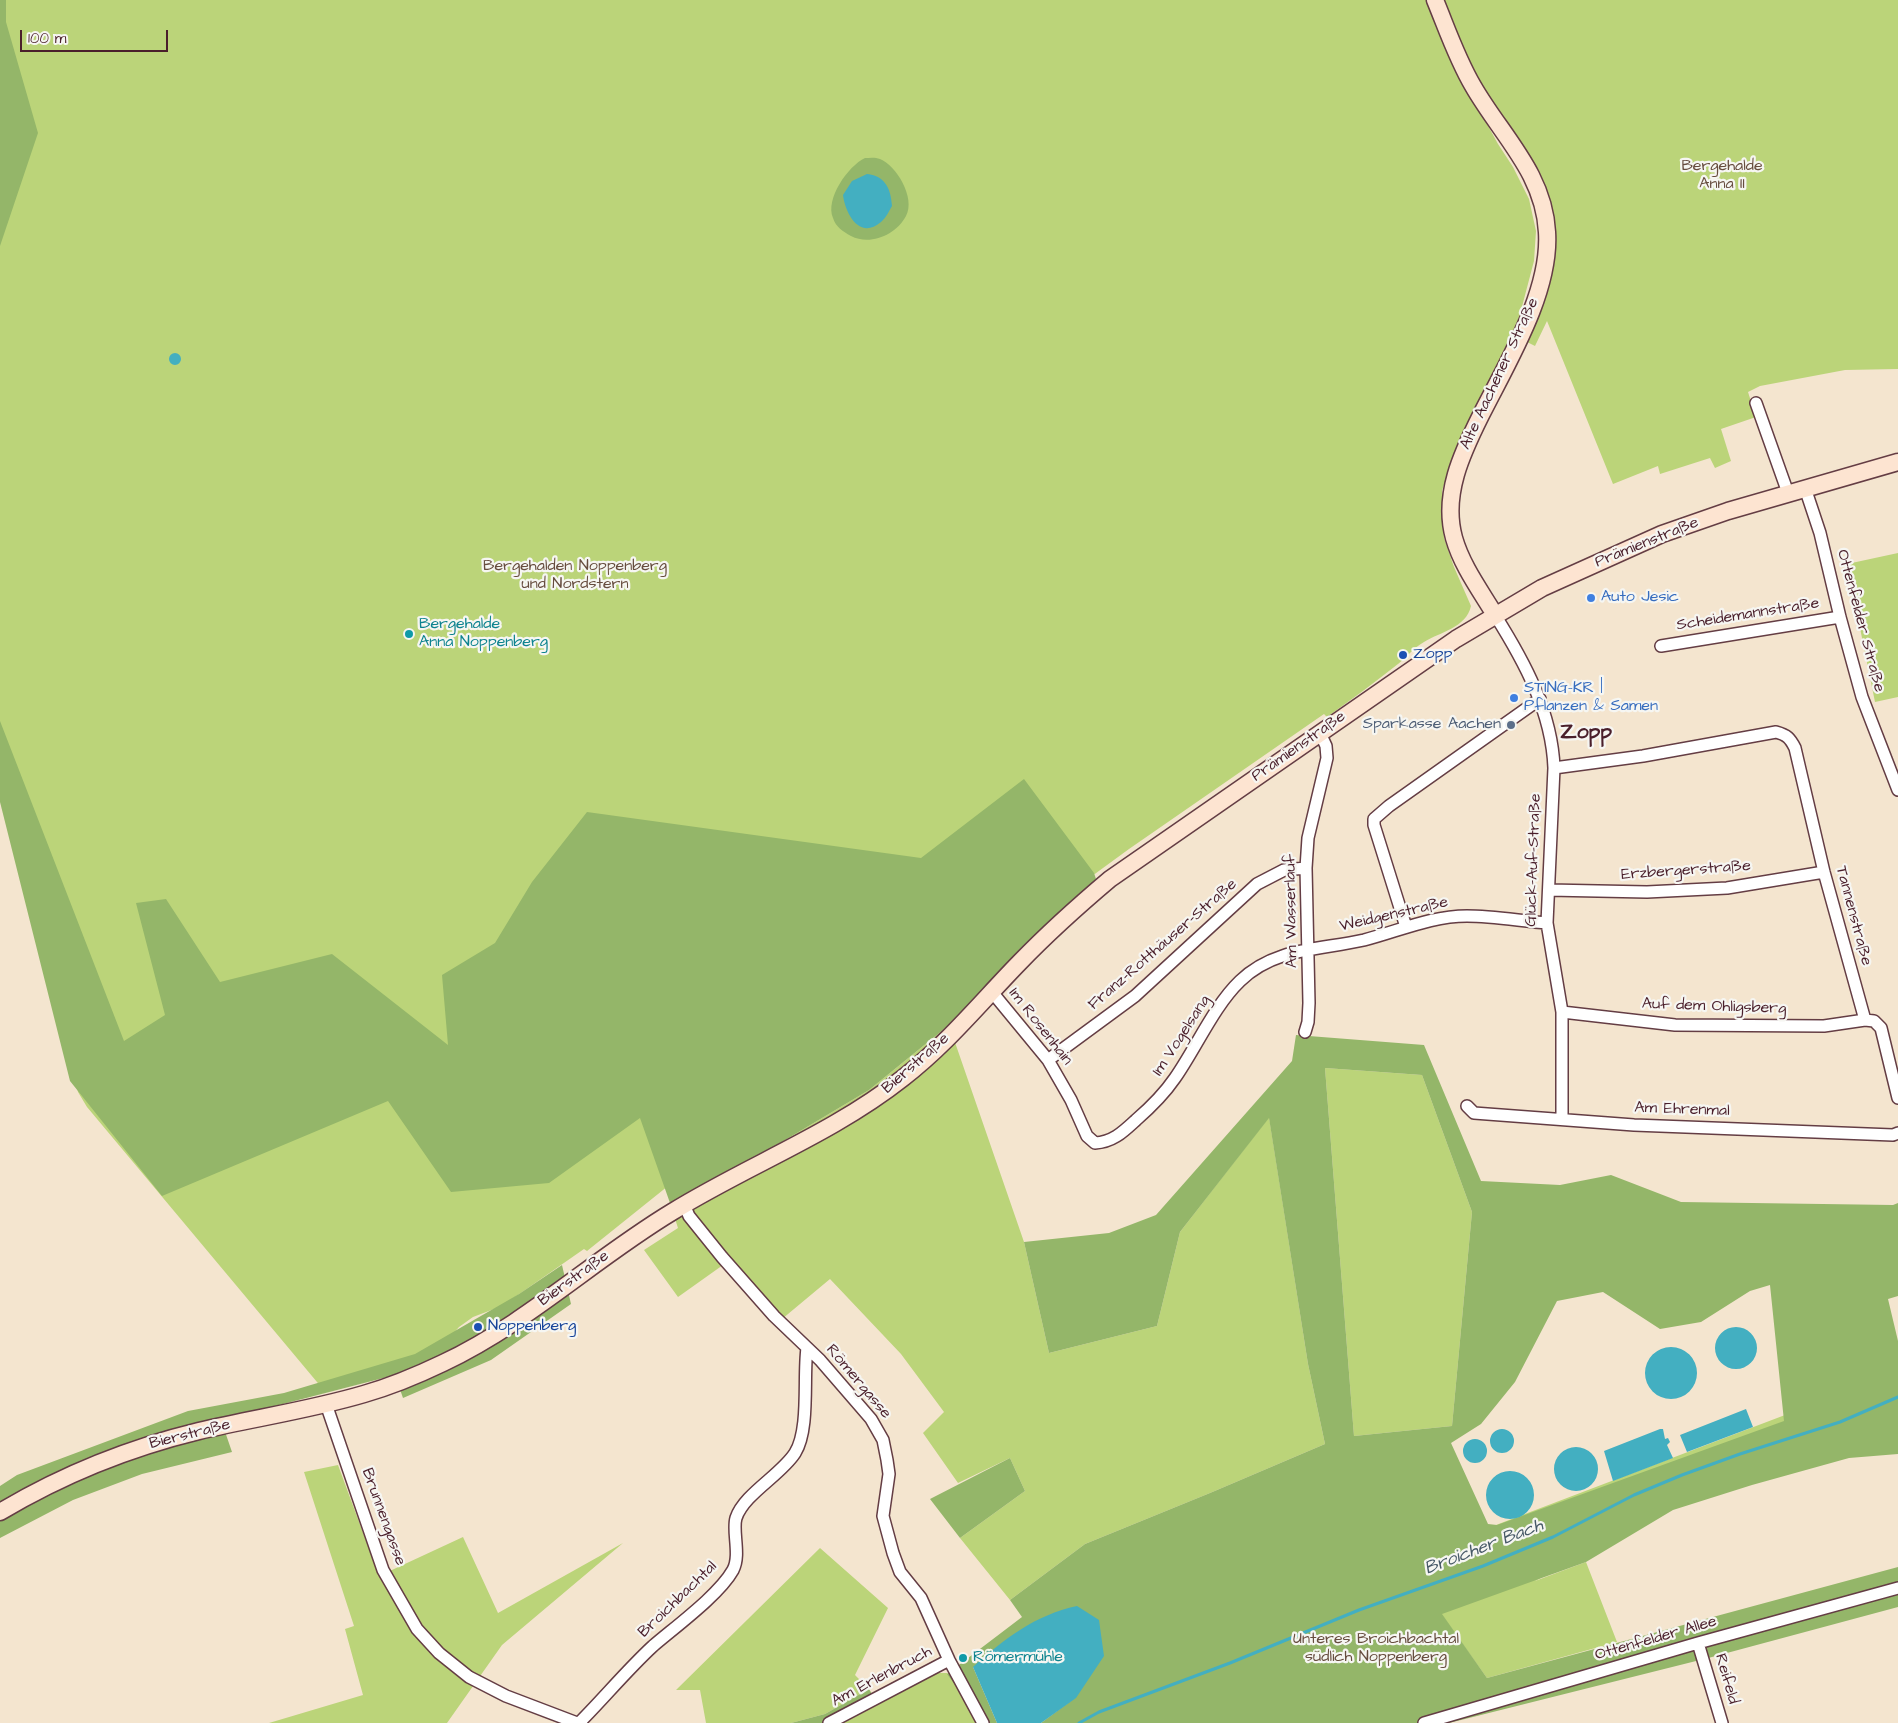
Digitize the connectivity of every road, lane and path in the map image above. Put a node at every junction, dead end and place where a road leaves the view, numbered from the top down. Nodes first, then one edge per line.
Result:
1 (1434, 0) edge
2 (1756, 403) dead end
3 (1898, 462) edge
4 (1805, 488) junction
5 (1788, 493) junction
6 (1495, 615) junction
7 (1840, 617) junction
8 (1661, 646) dead end
9 (1540, 699) junction
10 (1320, 733) junction
11 (1554, 768) junction
12 (1898, 790) edge
13 (1306, 868) junction
14 (1824, 872) junction
15 (1549, 890) junction
16 (1547, 923) junction
17 (1406, 927) junction
18 (1308, 949) junction
19 (992, 992) junction
20 (1562, 1012) junction
21 (968, 1017) joint
22 (1865, 1020) junction
23 (1305, 1032) dead end
24 (1048, 1060) junction
25 (1898, 1098) edge
26 (1467, 1106) dead end
27 (1562, 1119) junction
28 (1898, 1132) edge
29 (1087, 1136) joint
30 (684, 1204) junction
31 (807, 1348) junction
32 (326, 1404) junction
33 (0, 1512) edge
34 (1898, 1588) edge
35 (1698, 1643) junction
36 (949, 1660) junction
37 (578, 1723) edge
38 (829, 1723) edge
39 (983, 1723) edge
40 (1424, 1723) edge
41 (1722, 1723) edge

1 - 6 main road, Alte Aachener Straße
2 - 5 street
3 - 4 main road, Prämienstraße
4 - 5 main road, Prämienstraße
4 - 7 street, Ottenfelder Straße
5 - 6 main road, Prämienstraße
6 - 9 street, Glück-Auf-Straße
6 - 10 main road, Prämienstraße
7 - 8 street, Scheidemannstraße
7 - 12 street, Ottenfelder Straße
9 - 11 street, Glück-Auf-Straße
9 - 17 street
10 - 13 street, Am Wasserlauf
10 - 19 main road, Prämienstraße
11 - 14 street, Tannenstraße
11 - 15 street, Glück-Auf-Straße
13 - 18 street, Am Wasserlauf
13 - 24 street, Franz-Rotthäuser-Straße
14 - 15 street, Erzbergerstraße
14 - 22 street, Tannenstraße
15 - 16 street, Glück-Auf-Straße
16 - 17 street, Weidgenstraße
16 - 20 street, Glück-Auf-Straße
17 - 18 street, Weidgenstraße
18 - 23 street, Am Wasserlauf
18 - 29 street, Im Vogelsang
19 - 21 main road, Prämienstraße
19 - 24 street, Im Rosenhain
20 - 22 street, Auf dem Ohligsberg
20 - 27 street, Glück-Auf-Straße
21 - 30 main road, Bierstraße
22 - 25 street
24 - 29 street, Im Rosenhain
26 - 27 street, Am Ehrenmal
27 - 28 street, Am Ehrenmal
30 - 31 street, Römergasse
30 - 32 main road, Bierstraße
31 - 36 street, Römergasse
31 - 37 street, Broichbachtal
32 - 33 main road, Bierstraße
32 - 37 street, Brunnengasse
34 - 35 street, Ottenfelder Allee
35 - 40 street, Ottenfelder Allee
35 - 41 street, Reifeld
36 - 38 street, Am Erlenbruch
36 - 39 street, Römergasse

